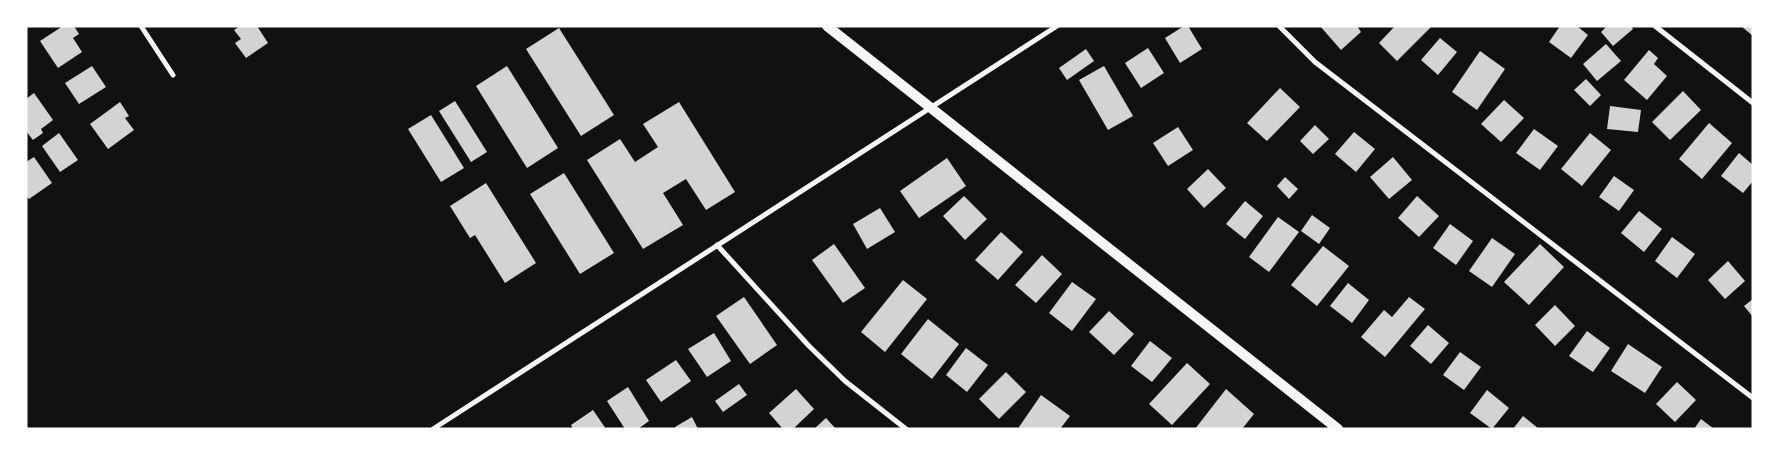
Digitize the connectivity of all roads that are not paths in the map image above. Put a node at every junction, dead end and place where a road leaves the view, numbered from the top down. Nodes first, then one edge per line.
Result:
1 (141, 26) edge
2 (827, 26) edge
3 (1057, 26) edge
4 (1279, 26) edge
5 (1655, 26) edge
6 (173, 75) dead end
7 (1753, 103) edge
8 (931, 108) junction
9 (717, 245) junction
10 (1753, 398) edge
11 (433, 429) edge
12 (906, 429) edge
13 (1338, 429) edge

1 - 6 street
2 - 8 main road
3 - 8 street
4 - 10 street
5 - 7 street
8 - 9 street
8 - 13 main road
9 - 11 street
9 - 12 street

